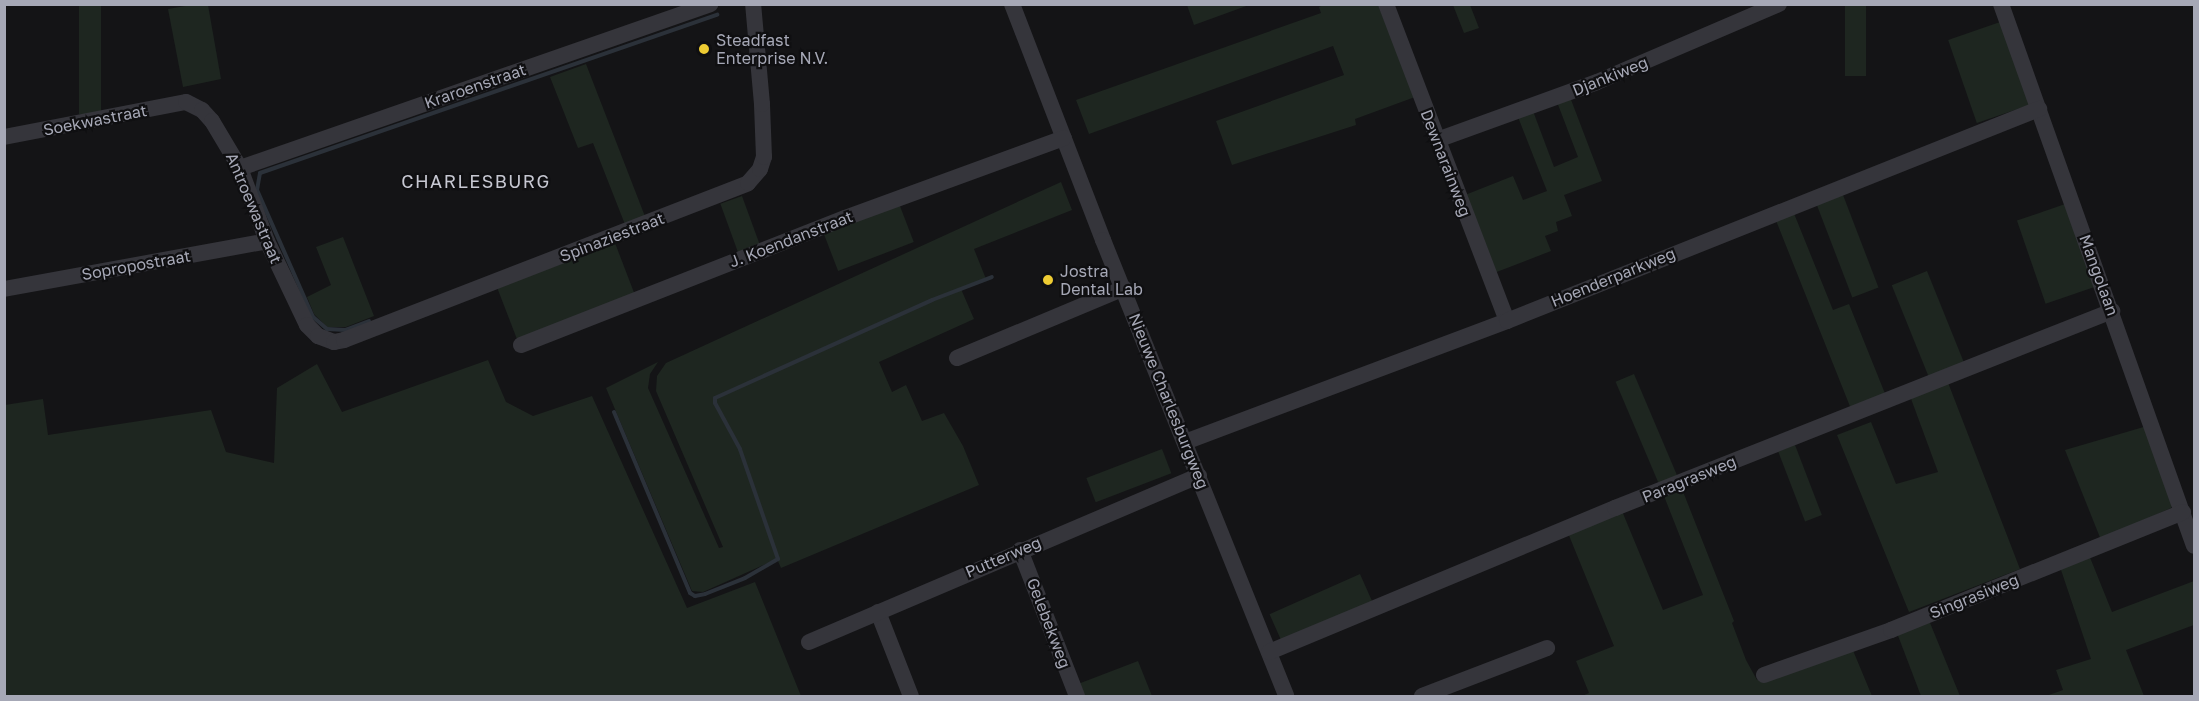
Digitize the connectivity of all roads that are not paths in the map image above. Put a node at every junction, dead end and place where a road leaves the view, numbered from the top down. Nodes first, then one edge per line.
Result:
1 (710, 4) edge
2 (753, 4) edge
3 (1012, 4) edge
4 (1386, 4) edge
5 (1779, 4) edge
6 (2001, 4) edge
7 (186, 102) joint
8 (2039, 109) junction
9 (4, 137) edge
10 (1064, 138) junction
11 (1437, 140) junction
12 (240, 168) junction
13 (267, 241) junction
14 (1124, 288) junction
15 (4, 289) edge
16 (2112, 312) junction
17 (1507, 321) junction
18 (307, 325) joint
19 (521, 345) dead end
20 (957, 358) dead end
21 (1185, 441) junction
22 (1199, 476) junction
23 (2183, 512) junction
24 (2194, 546) edge
25 (1020, 549) junction
26 (878, 612) junction
27 (809, 642) dead end
28 (1547, 648) dead end
29 (1269, 652) junction
30 (1764, 675) dead end
31 (910, 696) edge
32 (1077, 696) edge
33 (1286, 696) edge
34 (1422, 696) edge

1 - 12 street, Kraroenstraat
2 - 18 street, Spinaziestraat
3 - 10 street, Nieuwe Charlesburgweg
4 - 11 street, Dewnarainweg
5 - 11 street, Djankiweg
6 - 8 street, Mangolaan
7 - 9 street, Soekwastraat
7 - 12 street, Antroewastraat
8 - 16 street, Mangolaan
8 - 17 street, Hoenderparkweg
10 - 14 street, Nieuwe Charlesburgweg
10 - 19 street, J. Koendanstraat
11 - 17 street, Dewnarainweg
12 - 13 street, Antroewastraat
13 - 15 street, Sopropostraat
13 - 18 street, Antroewastraat
14 - 20 street
14 - 21 street, Nieuwe Charlesburgweg
16 - 23 street, Mangolaan
16 - 29 street, Paragrasweg
17 - 21 street, Hoenderparkweg
21 - 22 street, Nieuwe Charlesburgweg
22 - 25 street, Putterweg
22 - 29 street, Nieuwe Charlesburgweg
23 - 24 street, Mangolaan
23 - 30 street, Singrasiweg
25 - 26 street, Putterweg
25 - 32 street, Gelebekweg
26 - 27 street, Putterweg
26 - 31 street
28 - 34 street
29 - 33 street, Nieuwe Charlesburgweg

